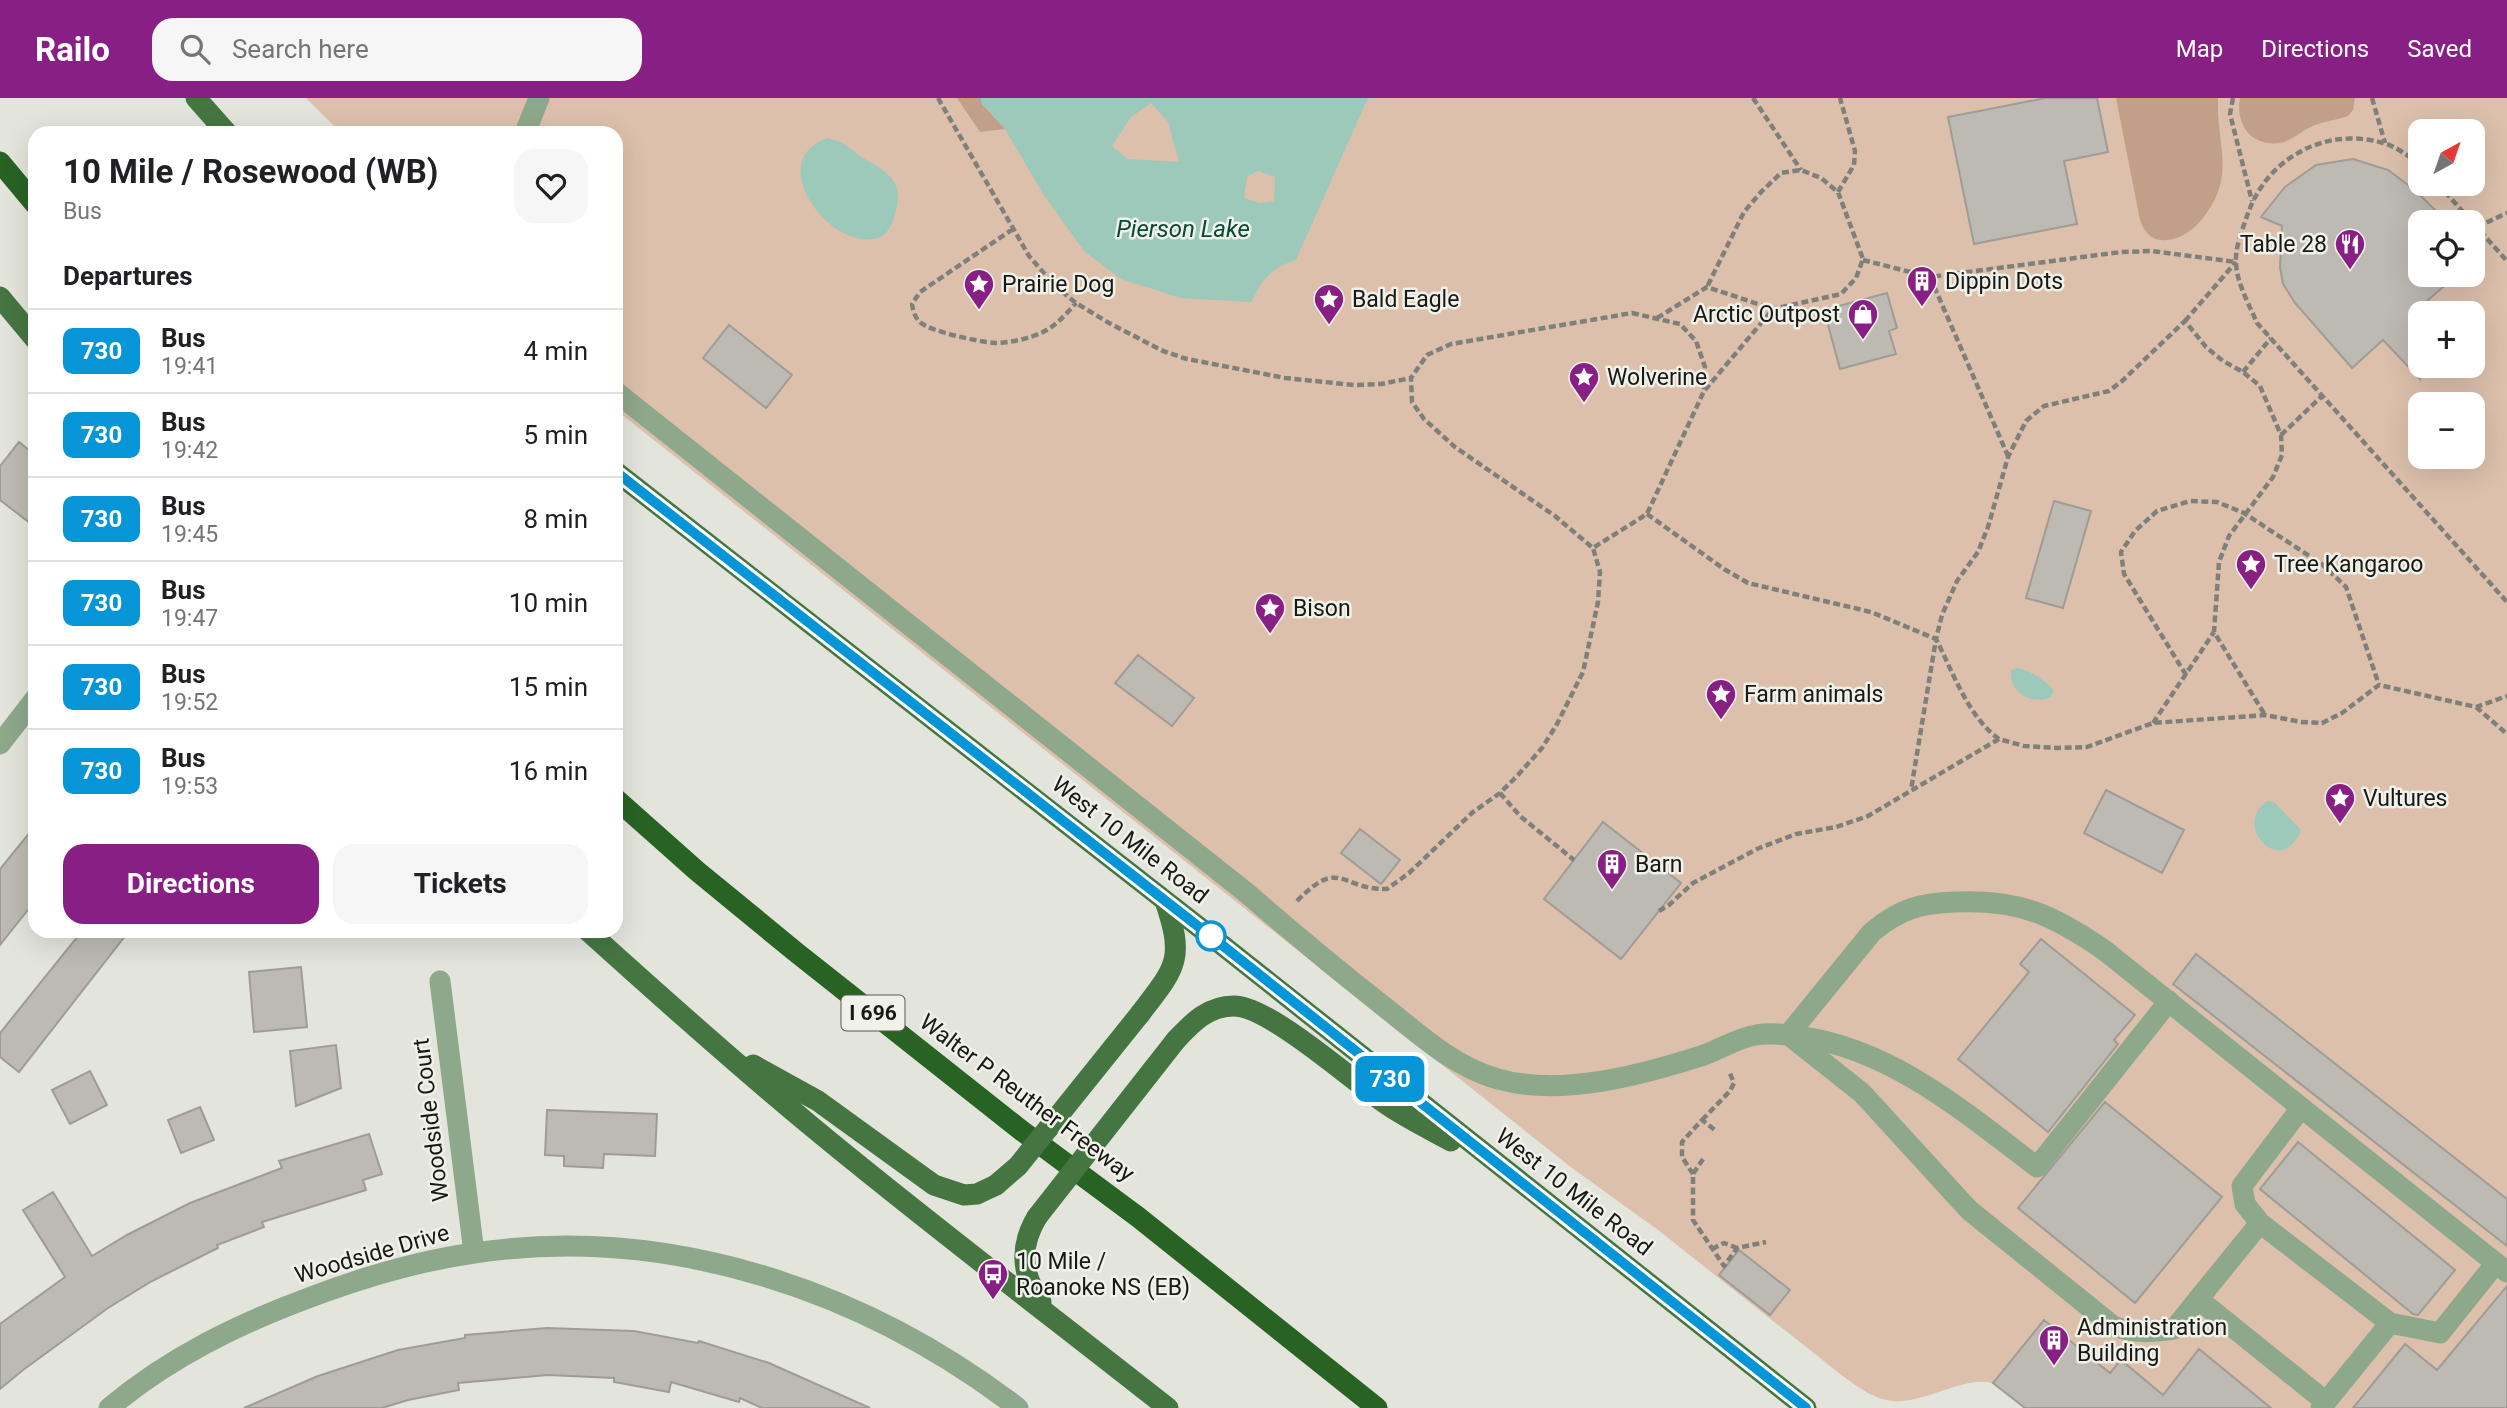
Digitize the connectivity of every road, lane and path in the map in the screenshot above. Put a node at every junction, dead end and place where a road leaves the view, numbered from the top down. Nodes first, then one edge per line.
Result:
1 (196, 98) edge
2 (539, 98) edge
3 (937, 98) edge
4 (1753, 98) edge
5 (1840, 98) edge
6 (2233, 98) edge
7 (2372, 98) edge
8 (221, 126) edge
9 (528, 126) edge
10 (2385, 143) junction
11 (2408, 157) edge
12 (0, 162) edge
13 (1801, 170) junction
14 (1838, 192) junction
15 (28, 196) edge
16 (2449, 196) edge
17 (2252, 201) junction
18 (2462, 210) edge
19 (2507, 212) edge
20 (2485, 223) edge
21 (1013, 229) junction
22 (2485, 236) edge
23 (1863, 260) junction
24 (2507, 261) edge
25 (2236, 262) junction
26 (1930, 277) junction
27 (1707, 286) junction
28 (0, 297) edge
29 (1076, 303) junction
30 (1773, 309) junction
31 (1657, 318) junction
32 (2185, 321) junction
33 (28, 331) edge
34 (2271, 338) junction
35 (2243, 372) junction
36 (1411, 378) junction
37 (1704, 391) junction
38 (2322, 396) junction
39 (623, 398) edge
40 (2281, 435) junction
41 (2008, 457) junction
42 (623, 477) edge
43 (2244, 513) junction
44 (1647, 514) junction
45 (1593, 548) junction
46 (2507, 602) edge
47 (2214, 632) junction
48 (1936, 639) junction
49 (2186, 674) junction
50 (2379, 685) junction
51 (2507, 696) edge
52 (2476, 707) junction
53 (28, 708) edge
54 (2265, 715) junction
55 (2153, 723) junction
56 (2507, 734) edge
57 (1999, 739) junction
58 (0, 744) edge
59 (1911, 790) junction
60 (1500, 793) junction
61 (623, 806) edge
62 (1574, 860) dead end
63 (1166, 901) junction
64 (1659, 911) dead end
65 (1279, 921) junction
66 (596, 938) edge
67 (440, 981) dead end
68 (2169, 1001) junction
69 (1788, 1035) junction
70 (708, 1040) junction
71 (1721, 1048) junction
72 (2301, 1108) junction
73 (1702, 1120) junction
74 (1715, 1130) dead end
75 (1703, 1160) dead end
76 (1508, 1173) junction
77 (1693, 1174) junction
78 (2260, 1223) junction
79 (1766, 1242) dead end
80 (1737, 1248) junction
81 (1712, 1249) junction
82 (474, 1253) junction
83 (2502, 1267) edge
84 (2198, 1299) junction
85 (1049, 1315) junction
86 (2390, 1323) junction
87 (2323, 1405) edge
88 (109, 1408) edge
89 (1018, 1408) edge
90 (1168, 1408) edge
91 (1377, 1408) edge
92 (1806, 1408) edge

1 - 8 main road
2 - 9 street
3 - 21 path
4 - 13 path
5 - 14 path
6 - 17 path
7 - 10 path
10 - 11 path
10 - 17 path
12 - 15 highway
13 - 14 path
13 - 27 path
14 - 23 path
16 - 18 path
17 - 25 path
19 - 20 path
21 - 29 path
21 - 29 path
22 - 24 path
23 - 26 path
23 - 30 path
25 - 26 path
25 - 32 path
25 - 34 path
26 - 41 path
27 - 30 path
27 - 31 path
28 - 33 main road
29 - 36 path
30 - 37 path
31 - 36 path
31 - 37 path
32 - 35 path
32 - 41 path
34 - 35 path
34 - 38 path
35 - 40 path
36 - 45 path
37 - 44 path
38 - 40 path
38 - 46 path
39 - 65 street
40 - 43 path
41 - 48 path
42 - 63 main road, West 10 Mile Road
43 - 47 path
43 - 49 path
43 - 50 path
44 - 45 path
44 - 48 path
45 - 60 path
47 - 49 path
47 - 54 path
48 - 57 path
48 - 59 path
49 - 55 path
50 - 52 path
50 - 54 path
51 - 52 path
52 - 56 path
53 - 58 street
54 - 55 path
55 - 57 path
57 - 59 path
59 - 64 path
60 - 62 path
60 - 65 path
61 - 91 highway, Walter P Reuther Freeway / I 696
63 - 70 main road, bridge
63 - 76 main road, West 10 Mile Road
65 - 71 street
66 - 70 main road
67 - 82 street, Woodside Court
68 - 69 street
68 - 69 street
68 - 72 street
69 - 71 street
69 - 84 street
70 - 85 main road
71 - 73 path
72 - 78 street
72 - 83 street
73 - 74 path
73 - 77 path
75 - 77 path
76 - 85 main road, bridge
76 - 92 main road, West 10 Mile Road
77 - 81 path
78 - 84 street
78 - 86 street
79 - 80 path
80 - 81 path
80 - 81 path
82 - 88 street, Woodside Drive
82 - 89 street, Woodside Drive
83 - 86 street
84 - 87 street
85 - 90 main road
86 - 87 street

